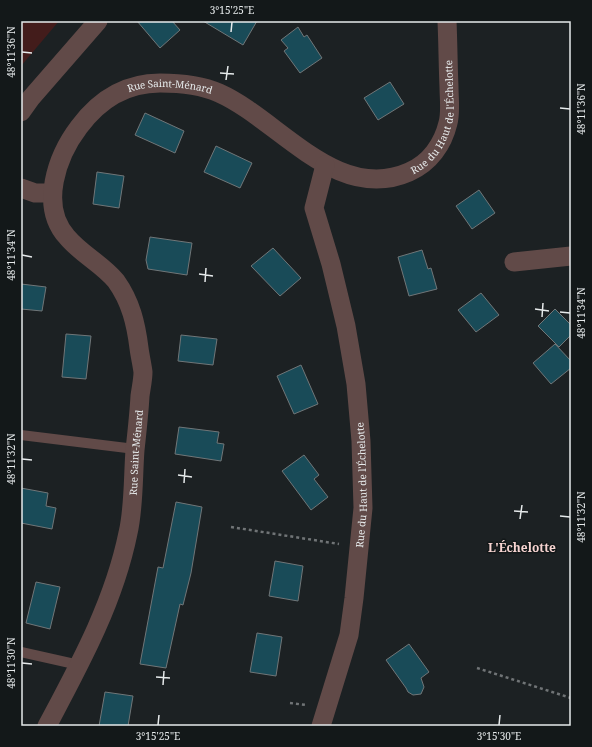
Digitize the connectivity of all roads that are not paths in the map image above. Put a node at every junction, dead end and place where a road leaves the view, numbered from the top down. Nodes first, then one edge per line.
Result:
1 (98, 21) edge
2 (447, 21) edge
3 (21, 112) edge
4 (325, 165) junction
5 (21, 188) edge
6 (52, 193) junction
7 (571, 256) edge
8 (514, 262) dead end
9 (21, 434) edge
10 (135, 449) junction
11 (21, 652) edge
12 (79, 665) junction
13 (47, 726) edge
14 (321, 726) edge

1 - 3 street
2 - 4 street, Rue du Haut de l'Échelotte
4 - 6 street, Rue Saint-Ménard
4 - 14 street, Rue du Haut de l'Échelotte
5 - 6 street
6 - 10 street, Rue Saint-Ménard
7 - 8 street
9 - 10 lane
10 - 12 street, Rue Saint-Ménard
11 - 12 lane
12 - 13 street, Rue Saint-Ménard

